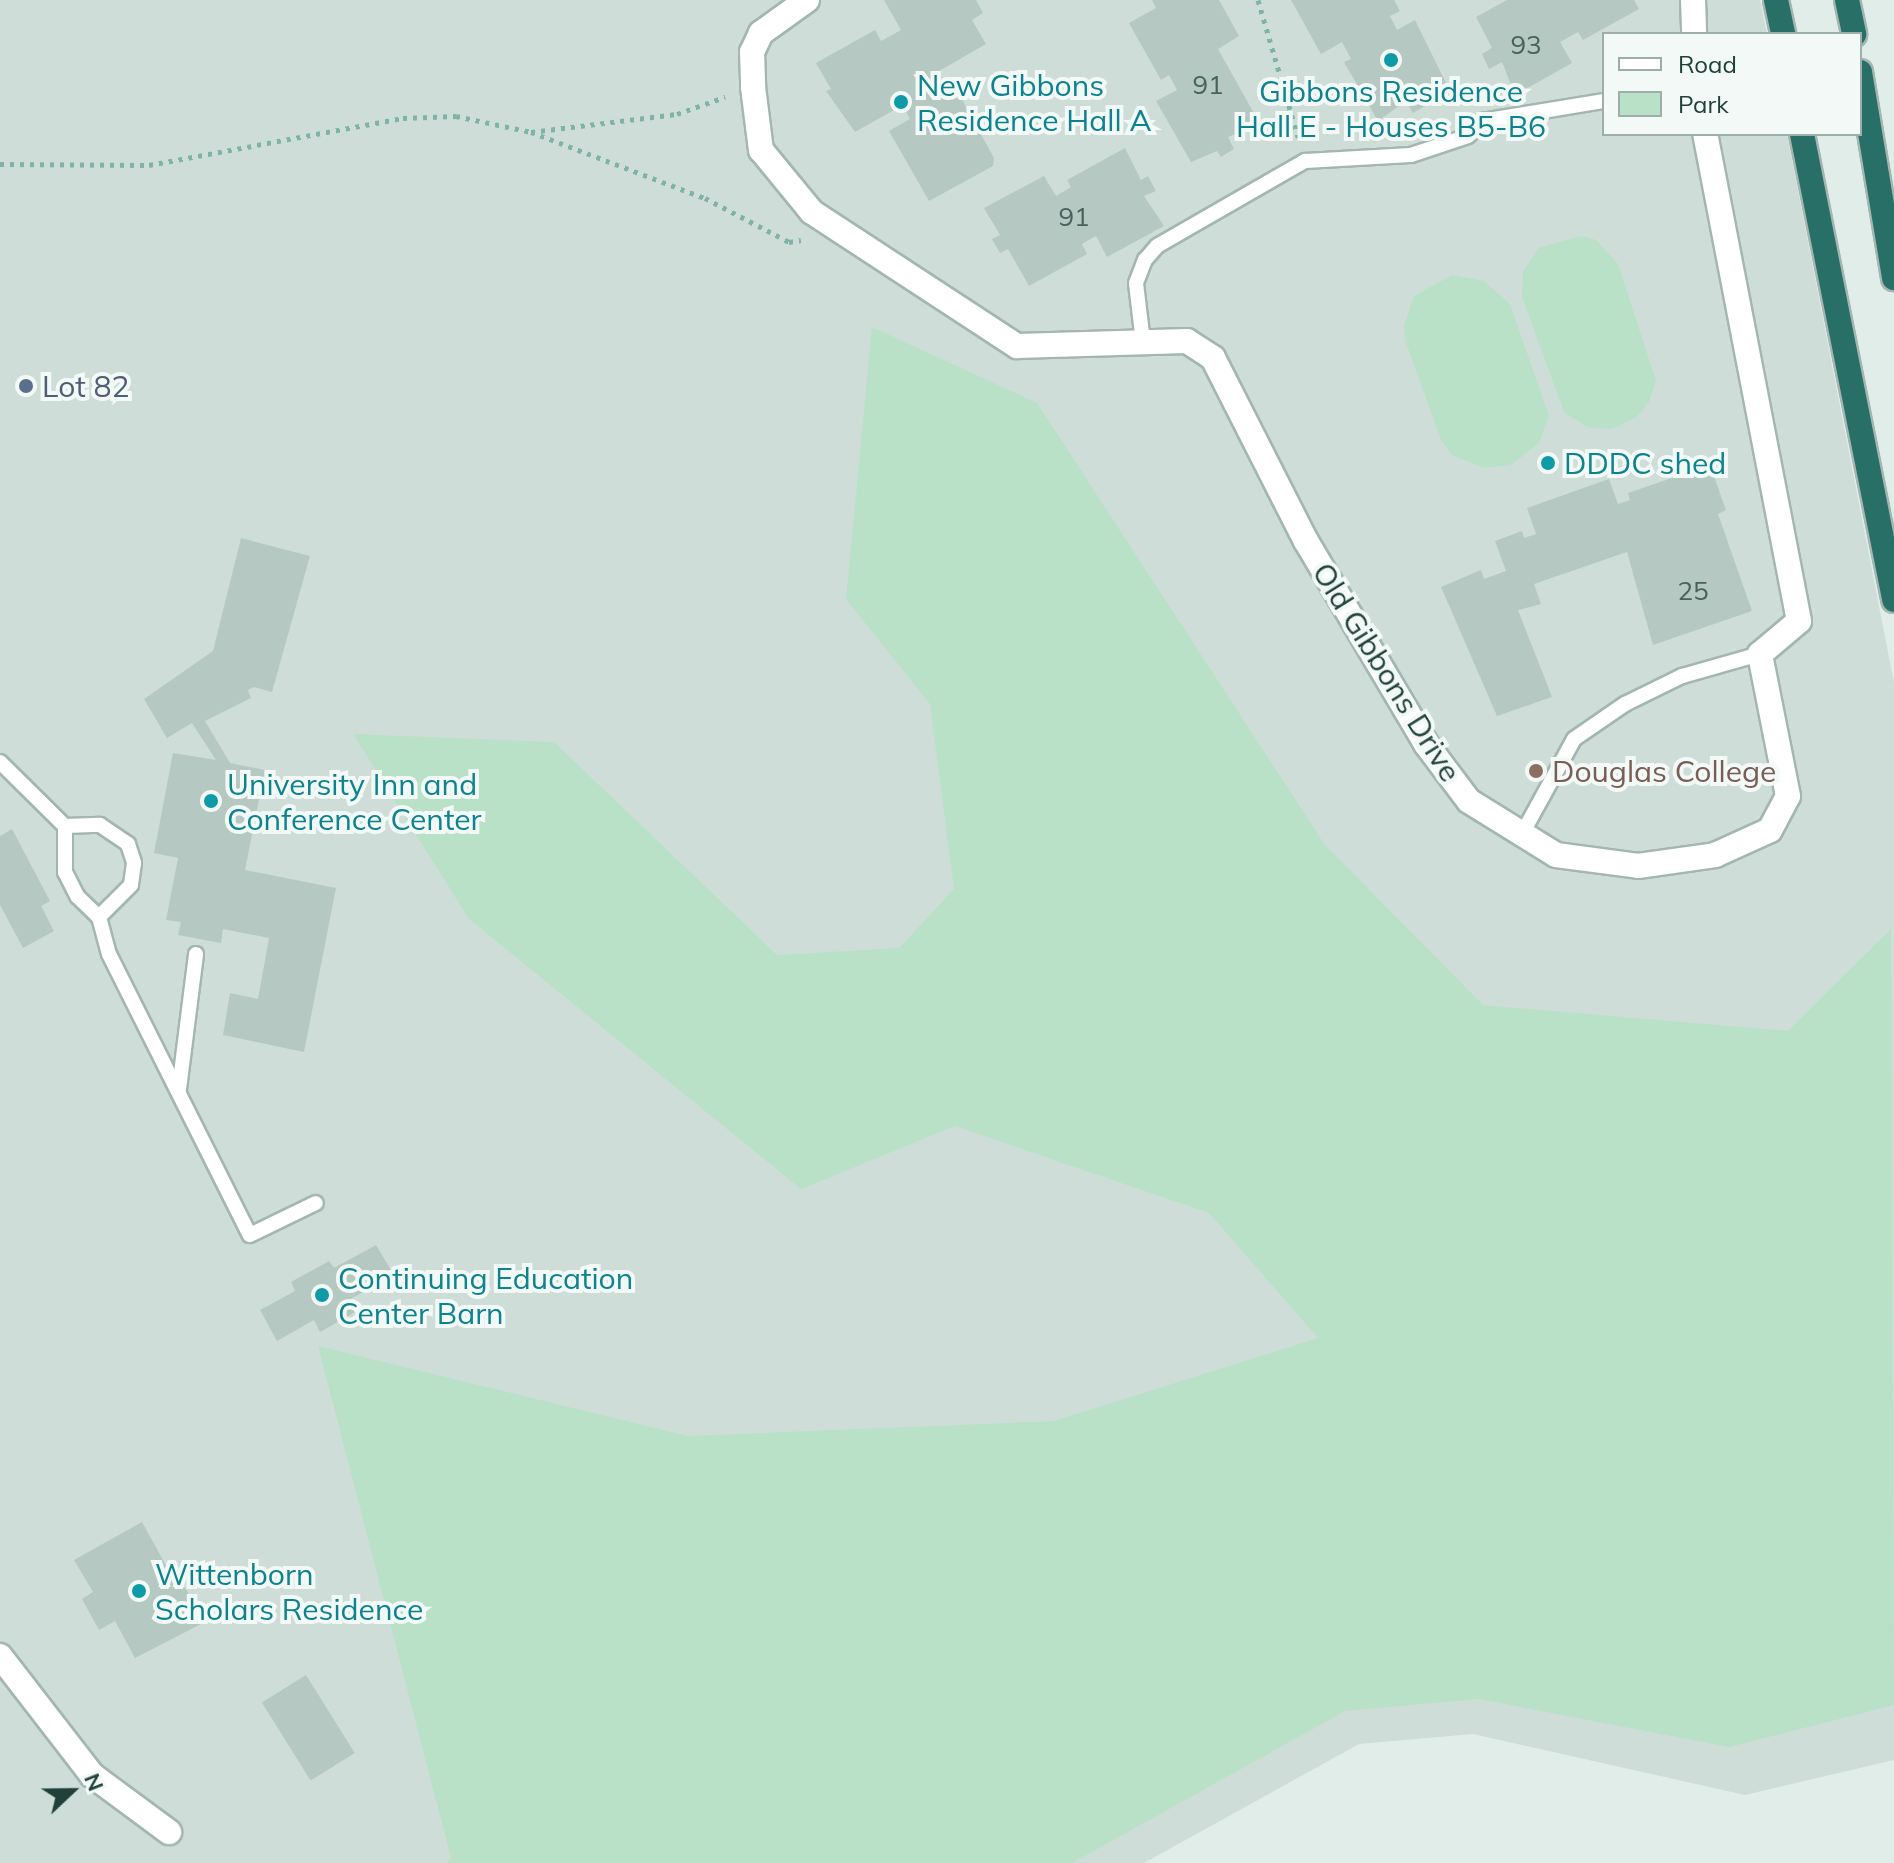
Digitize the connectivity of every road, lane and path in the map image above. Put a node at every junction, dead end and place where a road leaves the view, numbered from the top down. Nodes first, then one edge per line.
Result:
1 (807, 0) edge
2 (1258, 0) edge
3 (1693, 0) edge
4 (1776, 0) edge
5 (1847, 0) edge
6 (1694, 32) edge
7 (1783, 32) edge
8 (1854, 32) edge
9 (1862, 84) edge
10 (753, 87) junction
11 (1602, 101) edge
12 (531, 132) junction
13 (1705, 136) edge
14 (1802, 136) edge
15 (1305, 161) junction
16 (0, 164) edge
17 (789, 242) dead end
18 (1894, 278) edge
19 (1143, 342) junction
20 (1894, 600) edge
21 (1760, 654) junction
22 (0, 762) edge
23 (65, 826) junction
24 (1522, 834) junction
25 (99, 917) junction
26 (196, 954) dead end
27 (179, 1089) junction
28 (316, 1203) dead end
29 (0, 1656) edge
30 (169, 1832) dead end

1 - 10 street, Old Gibbons Drive
2 - 15 path
3 - 6 street
4 - 7 highway
5 - 8 highway
9 - 18 highway
10 - 12 path
10 - 19 street, Old Gibbons Drive
11 - 15 lane
12 - 16 path
12 - 17 path
13 - 21 street
14 - 20 highway
15 - 19 lane
19 - 24 street, Old Gibbons Drive
21 - 24 lane
21 - 24 street, Old Gibbons Drive
22 - 23 lane
23 - 25 lane
23 - 25 lane
25 - 27 lane
26 - 27 lane
27 - 28 lane
29 - 30 street

